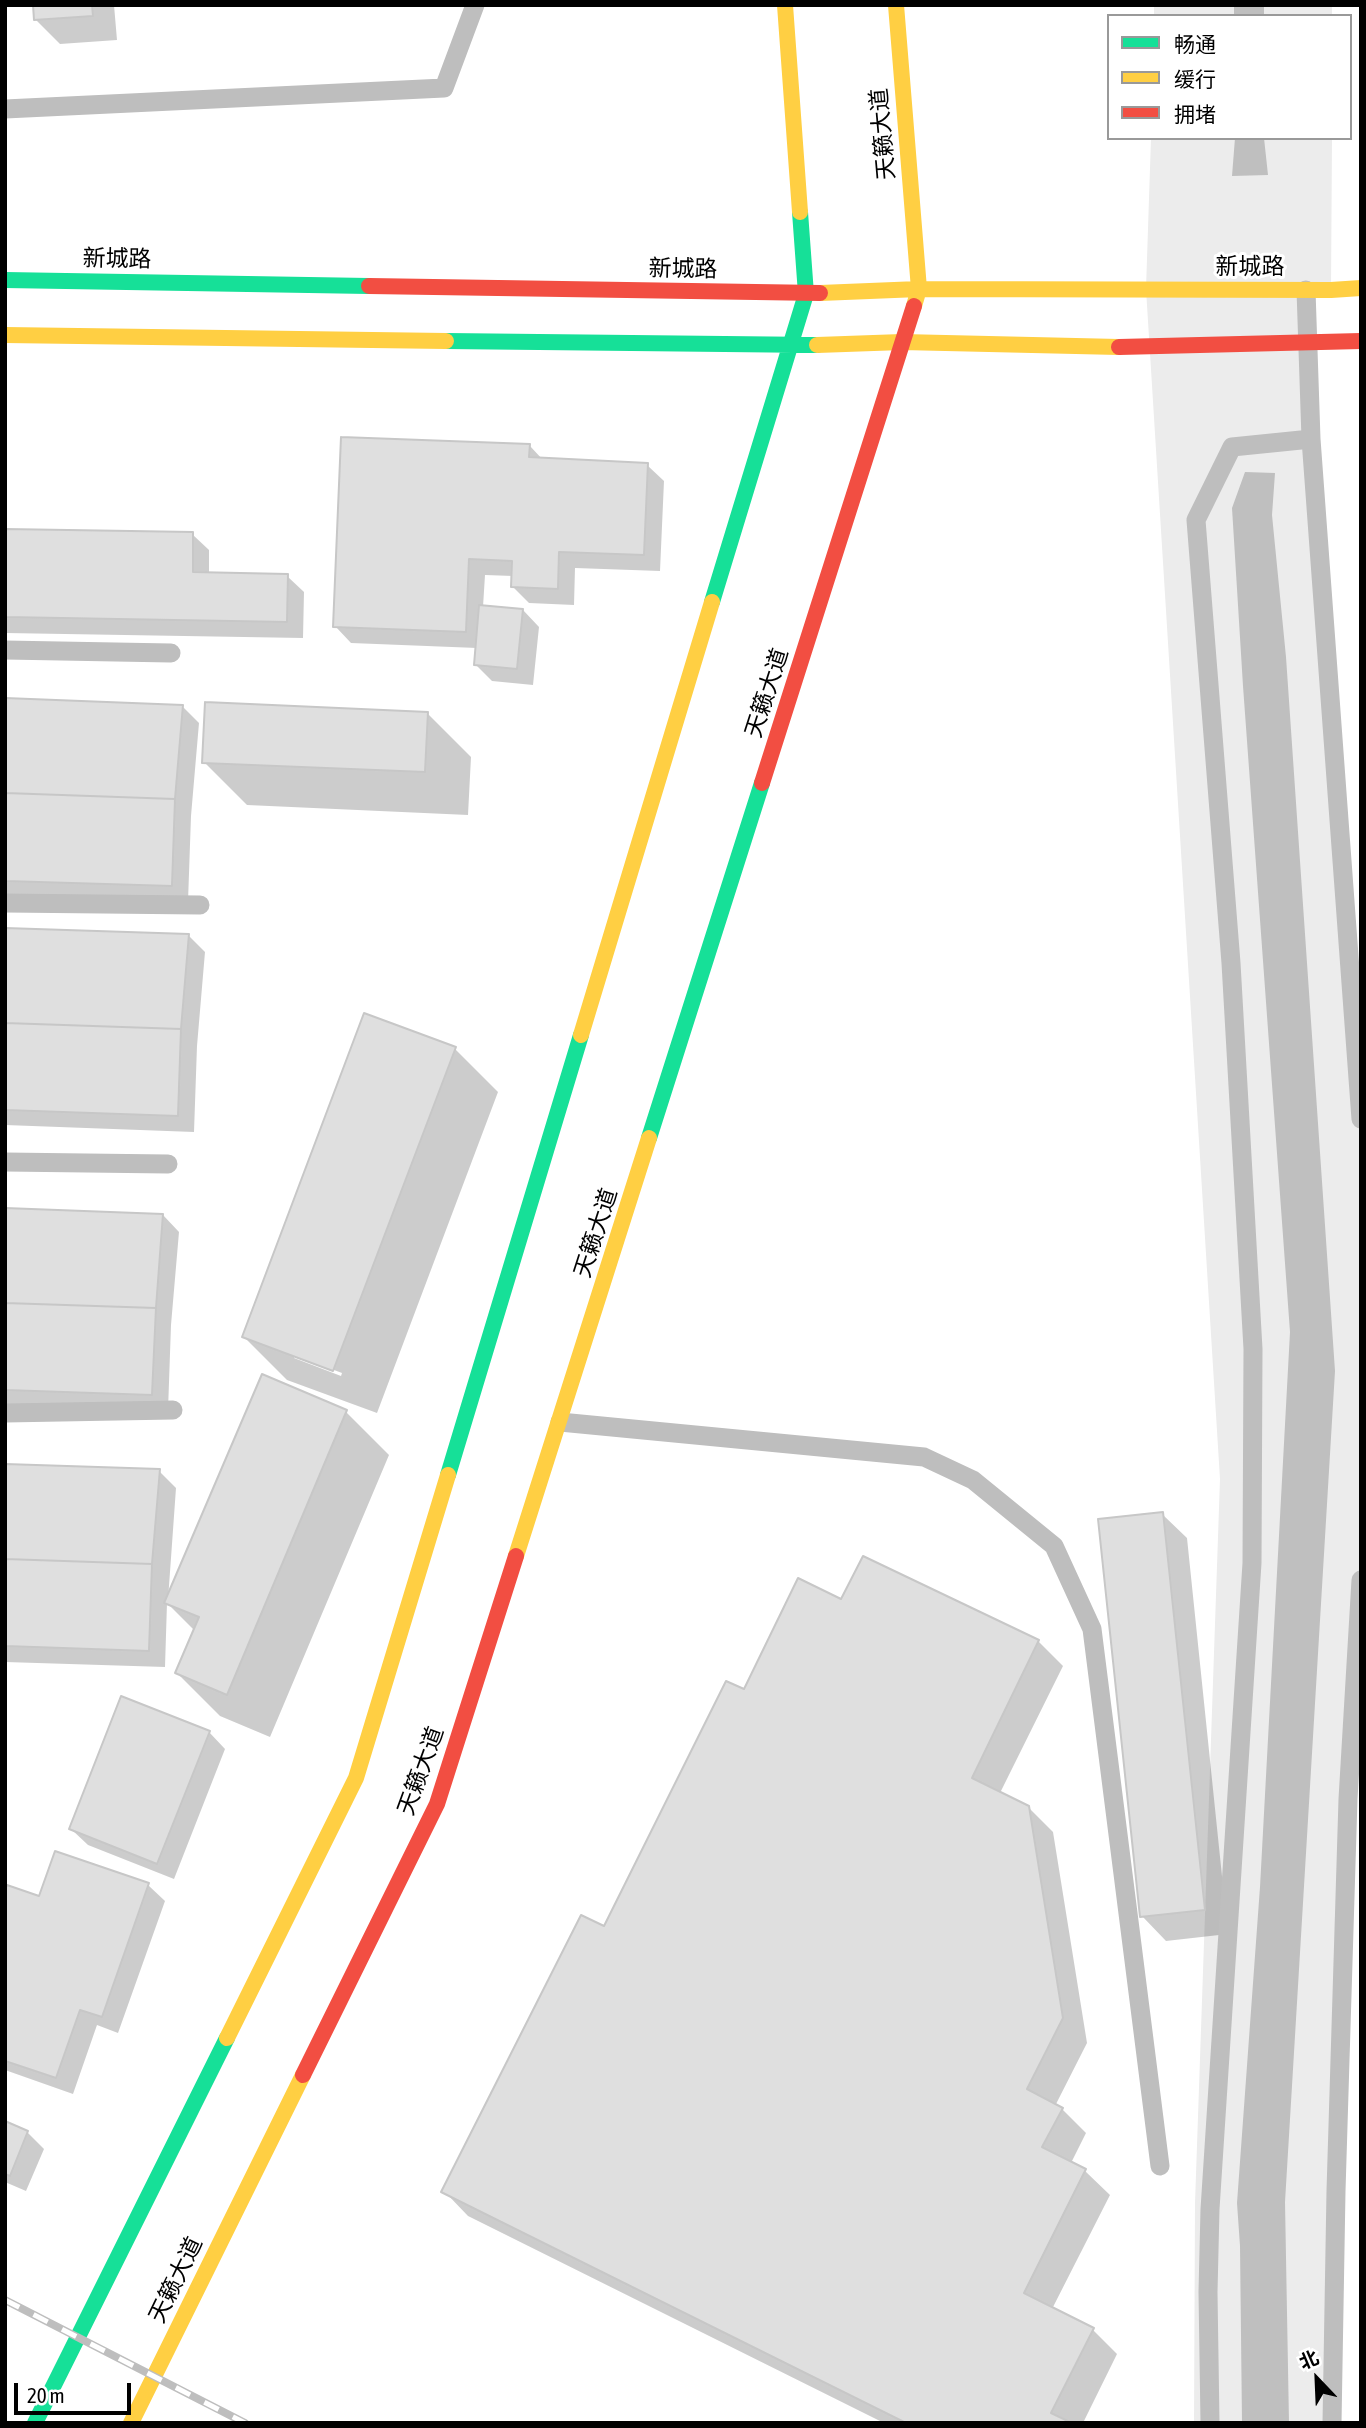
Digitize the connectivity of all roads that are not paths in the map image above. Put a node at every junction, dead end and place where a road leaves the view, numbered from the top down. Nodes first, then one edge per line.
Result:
1 (475, 5) edge
2 (785, 5) edge
3 (896, 5) edge
4 (5, 109) edge
5 (5, 280) edge
6 (1361, 288) edge
7 (919, 289) junction
8 (1306, 290) junction
9 (807, 294) junction
10 (5, 335) edge
11 (1361, 341) edge
12 (902, 342) junction
13 (1308, 343) junction
14 (791, 346) junction
15 (1311, 439) junction
16 (5, 650) edge
17 (171, 653) dead end
18 (5, 903) edge
19 (200, 905) dead end
20 (1361, 1119) edge
21 (5, 1163) edge
22 (168, 1164) dead end
23 (173, 1410) dead end
24 (5, 1413) edge
25 (560, 1422) junction
26 (1361, 1580) edge
27 (1160, 2166) dead end
28 (36, 2423) edge
29 (131, 2423) edge
30 (1210, 2423) edge
31 (1332, 2423) edge

1 - 4 lane
2 - 9 main road
3 - 7 main road, 天籁大道
5 - 9 main road, 新城路
6 - 8 main road, 新城路
7 - 8 main road, 新城路
7 - 9 main road, 新城路
7 - 12 main road, 天籁大道
8 - 13 lane
9 - 14 main road
10 - 14 main road
11 - 13 main road
12 - 13 main road
12 - 14 main road
12 - 25 main road, 天籁大道
13 - 15 lane
14 - 28 main road
15 - 20 lane
15 - 30 lane
16 - 17 lane
18 - 19 lane
21 - 22 lane
23 - 24 lane
25 - 27 lane
25 - 29 main road, 天籁大道
26 - 31 lane

